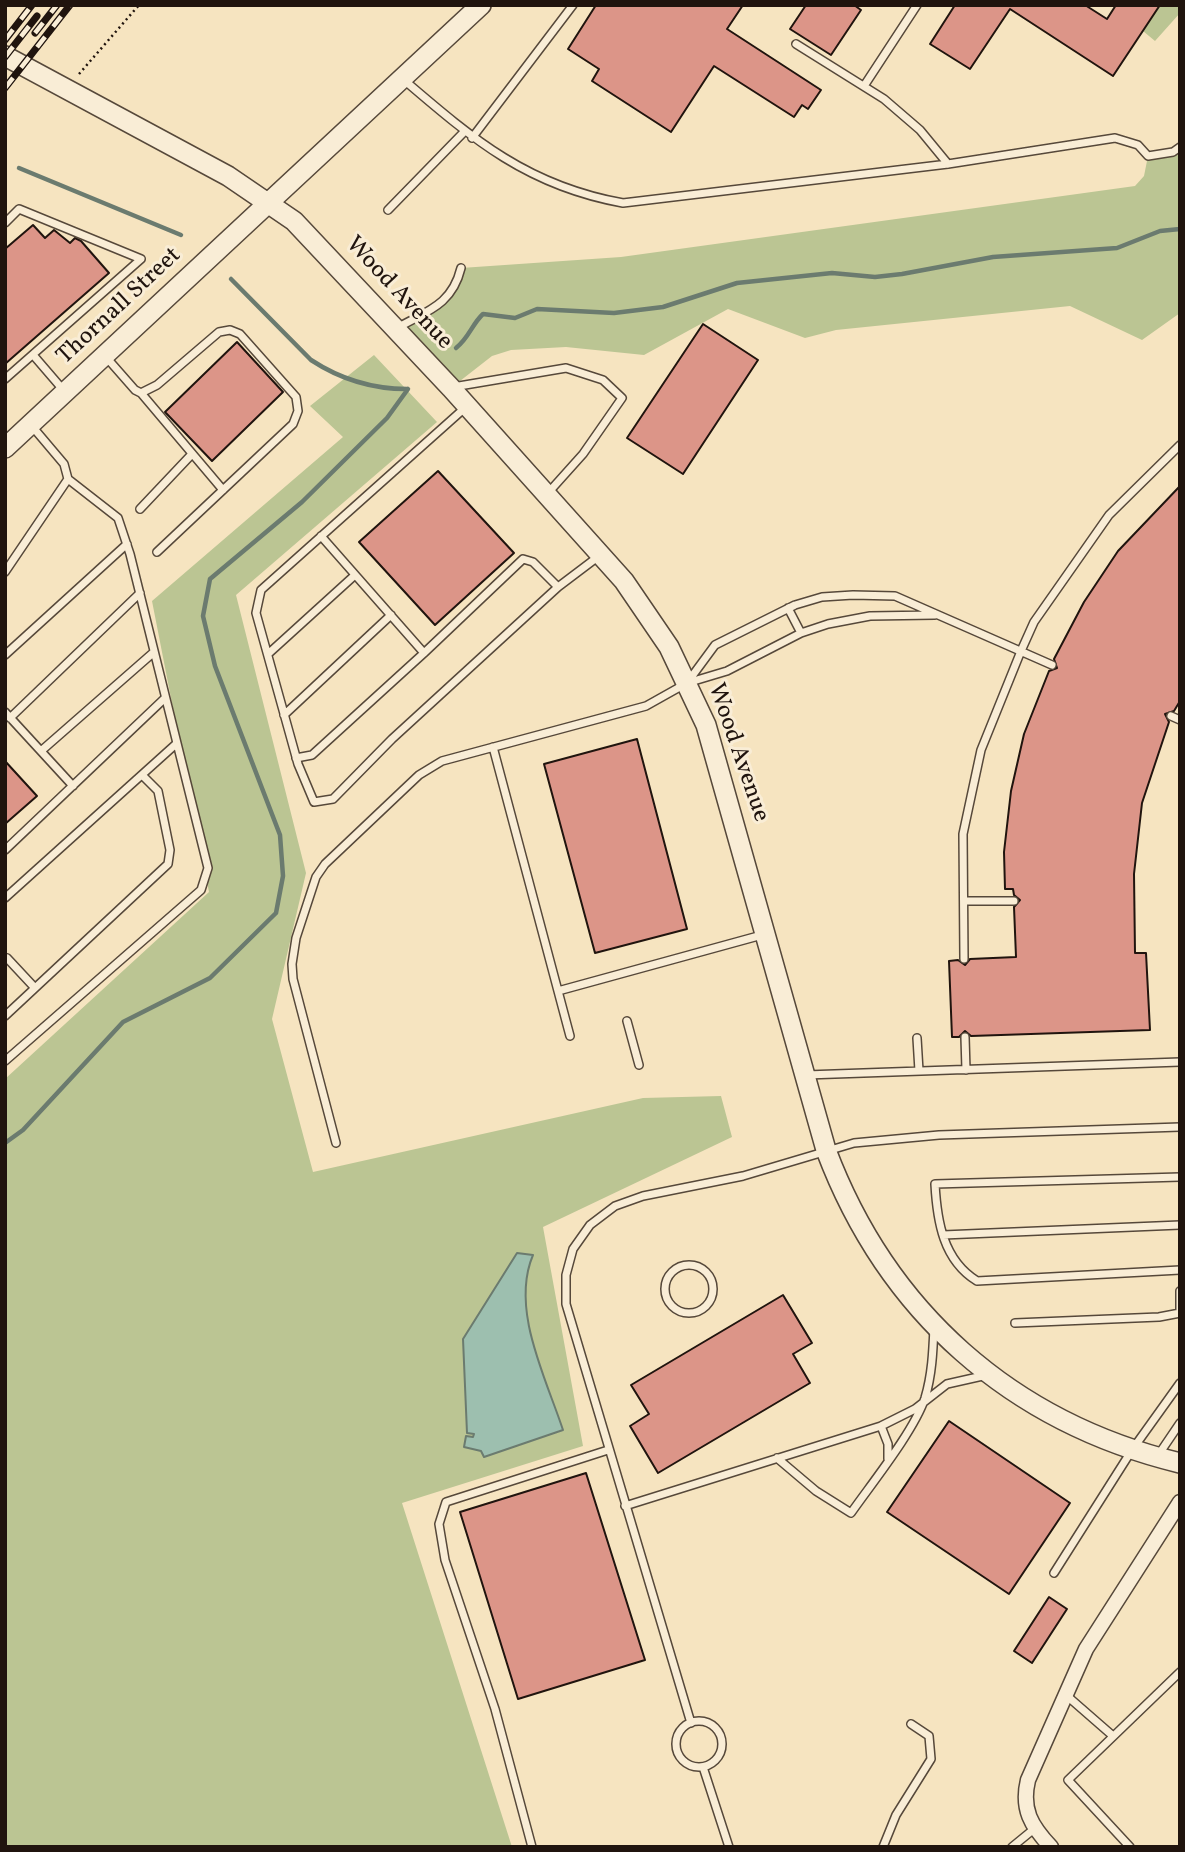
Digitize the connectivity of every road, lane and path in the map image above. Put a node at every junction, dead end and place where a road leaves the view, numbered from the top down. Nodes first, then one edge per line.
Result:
1 (139, 5) edge
2 (573, 5) edge
3 (917, 5) edge
4 (475, 7) edge
5 (796, 44) dead end
6 (5, 56) edge
7 (79, 74) dead end
8 (402, 79) junction
9 (864, 86) junction
10 (464, 132) junction
11 (472, 138) junction
12 (1180, 147) edge
13 (948, 164) junction
14 (269, 202) junction
15 (388, 211) dead end
16 (5, 222) edge
17 (461, 268) dead end
18 (396, 328) junction
19 (34, 356) junction
20 (105, 356) junction
21 (5, 379) edge
22 (451, 388) junction
23 (65, 392) junction
24 (141, 393) junction
25 (467, 405) junction
26 (30, 425) junction
27 (1180, 445) edge
28 (5, 448) edge
29 (192, 454) junction
30 (68, 479) junction
31 (223, 490) junction
32 (548, 493) junction
33 (140, 509) dead end
34 (321, 536) junction
35 (127, 544) junction
36 (157, 552) dead end
37 (602, 554) junction
38 (5, 572) edge
39 (355, 575) junction
40 (558, 587) junction
41 (140, 593) junction
42 (788, 608) junction
43 (391, 615) junction
44 (935, 615) junction
45 (801, 633) junction
46 (1021, 651) junction
47 (154, 652) junction
48 (424, 653) junction
49 (268, 654) junction
50 (5, 655) edge
51 (1052, 665) dead end
52 (687, 683) junction
53 (165, 698) junction
54 (8, 715) edge
55 (284, 715) junction
56 (1171, 716) dead end
57 (1180, 720) edge
58 (176, 744) junction
59 (493, 747) junction
60 (41, 751) junction
61 (296, 758) junction
62 (142, 775) junction
63 (72, 786) junction
64 (5, 850) edge
65 (5, 898) edge
66 (964, 901) junction
67 (1014, 901) dead end
68 (766, 934) junction
69 (6, 958) edge
70 (964, 959) dead end
71 (35, 988) junction
72 (558, 991) junction
73 (5, 1016) edge
74 (627, 1021) dead end
75 (570, 1036) dead end
76 (965, 1037) dead end
77 (917, 1038) dead end
78 (5, 1061) edge
79 (1180, 1062) edge
80 (639, 1065) dead end
81 (966, 1070) junction
82 (919, 1071) junction
83 (805, 1076) junction
84 (1180, 1127) edge
85 (336, 1143) dead end
86 (826, 1150) junction
87 (1180, 1177) edge
88 (1180, 1225) edge
89 (943, 1235) junction
90 (1180, 1270) edge
91 (1180, 1291) edge
92 (1180, 1311) edge
93 (695, 1313) joint
94 (1015, 1323) dead end
95 (934, 1326) junction
96 (991, 1374) junction
97 (1180, 1383) edge
98 (924, 1400) junction
99 (1180, 1423) edge
100 (881, 1426) junction
101 (608, 1450) junction
102 (1132, 1450) junction
103 (777, 1458) junction
104 (1157, 1458) junction
105 (888, 1460) junction
106 (1180, 1463) edge
107 (1180, 1502) edge
108 (625, 1506) junction
109 (1054, 1573) dead end
110 (1180, 1672) edge
111 (1066, 1694) junction
112 (691, 1723) junction
113 (911, 1724) dead end
114 (1113, 1736) junction
115 (703, 1768) junction
116 (1034, 1829) junction
117 (532, 1847) edge
118 (729, 1847) edge
119 (883, 1847) edge
120 (1012, 1847) edge
121 (1051, 1847) edge
122 (1130, 1847) edge

1 - 7 path
2 - 11 lane
3 - 9 lane
4 - 8 street, Thornall Street
5 - 9 lane
6 - 14 street, Wood Avenue
8 - 10 lane
8 - 14 street, Thornall Street
9 - 13 lane
10 - 11 lane
10 - 15 lane
11 - 13 lane
12 - 13 lane
14 - 18 street, Wood Avenue
14 - 20 street, Thornall Street
16 - 19 lane
17 - 18 lane
18 - 22 street, Wood Avenue
19 - 21 lane
19 - 23 lane
20 - 23 street, Thornall Street
20 - 24 lane
22 - 25 street, Wood Avenue
22 - 32 lane
23 - 26 street, Thornall Street
24 - 29 lane
24 - 31 lane
25 - 32 street, Wood Avenue
25 - 34 lane
26 - 28 street, Thornall Street
26 - 30 lane
27 - 46 lane
29 - 31 lane
29 - 33 lane
30 - 35 lane
30 - 38 lane
31 - 36 lane
32 - 37 street, Wood Avenue
34 - 39 lane
34 - 49 lane
35 - 41 lane
35 - 50 lane
37 - 40 lane
37 - 52 street, Wood Avenue
39 - 43 lane
39 - 49 lane
40 - 48 lane
40 - 61 lane
41 - 47 lane
41 - 54 lane
42 - 44 lane
42 - 45 lane
42 - 52 lane
43 - 48 lane
43 - 55 lane
44 - 45 lane
44 - 46 lane
45 - 52 lane
46 - 51 lane
46 - 66 lane
47 - 53 lane
47 - 60 lane
48 - 61 lane
49 - 55 lane
52 - 59 lane
52 - 68 street, Wood Avenue
53 - 58 lane
53 - 63 lane
54 - 60 lane
55 - 61 lane
56 - 57 lane
58 - 62 lane
58 - 78 lane
59 - 72 lane
59 - 85 lane
60 - 63 lane
62 - 65 lane
62 - 71 lane
63 - 64 lane
66 - 67 lane
66 - 70 lane
68 - 72 lane
68 - 83 street, Wood Avenue
69 - 71 lane
71 - 73 lane
72 - 75 lane
74 - 80 lane
76 - 81 lane
77 - 82 lane
79 - 81 lane
81 - 82 lane
82 - 83 lane
83 - 86 street, Wood Avenue
84 - 86 lane
86 - 95 street, Wood Avenue
86 - 101 lane
87 - 89 lane
88 - 89 lane
89 - 90 lane
91 - 92 lane
92 - 94 lane
93 - 93 lane
95 - 96 street, Wood Avenue
95 - 98 lane
96 - 98 lane
96 - 102 street, Wood Avenue
97 - 102 lane
98 - 100 lane
98 - 105 lane
99 - 104 lane
100 - 103 lane
100 - 105 lane
101 - 108 lane
101 - 117 lane
102 - 104 street, Wood Avenue
102 - 109 lane
103 - 105 lane
103 - 108 lane
104 - 106 street, Wood Avenue
107 - 111 street
108 - 112 lane
110 - 114 lane
111 - 114 lane
111 - 116 street
112 - 115 lane
112 - 115 lane
113 - 119 lane
114 - 122 lane
115 - 118 lane
116 - 120 lane
116 - 121 street

